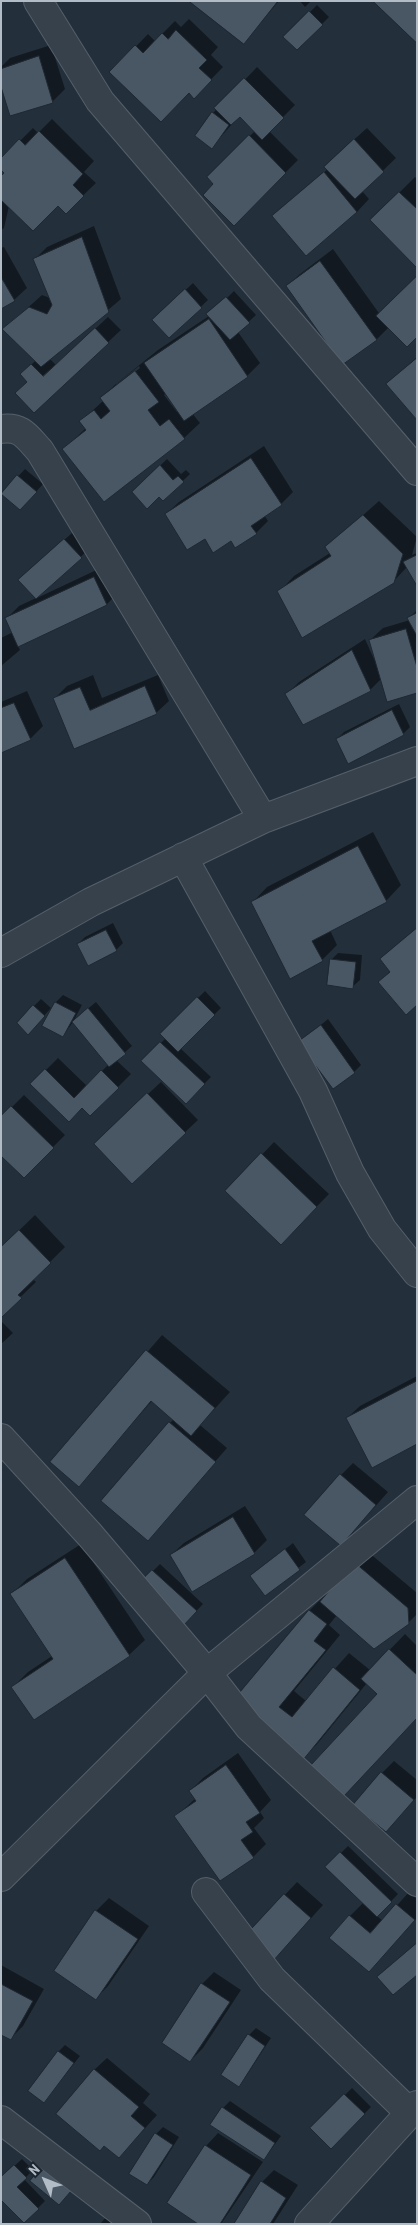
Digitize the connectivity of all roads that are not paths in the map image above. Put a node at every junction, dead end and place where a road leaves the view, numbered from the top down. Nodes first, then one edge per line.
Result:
1 (38, 1) edge
2 (1, 429) edge
3 (417, 471) edge
4 (417, 761) edge
5 (263, 819) junction
6 (183, 857) junction
7 (1, 953) edge
8 (417, 1273) edge
9 (1, 1438) edge
10 (417, 1500) edge
11 (207, 1673) junction
12 (1, 1877) edge
13 (417, 1882) edge
14 (206, 1892) dead end
15 (413, 2109) edge
16 (1, 2120) edge
17 (137, 2224) edge
18 (309, 2224) edge

1 - 3 street
2 - 5 street
4 - 5 street
5 - 6 street
6 - 7 street
6 - 8 street
9 - 11 street
10 - 11 street
11 - 12 street
11 - 13 street
14 - 15 street
15 - 18 street
16 - 17 street

